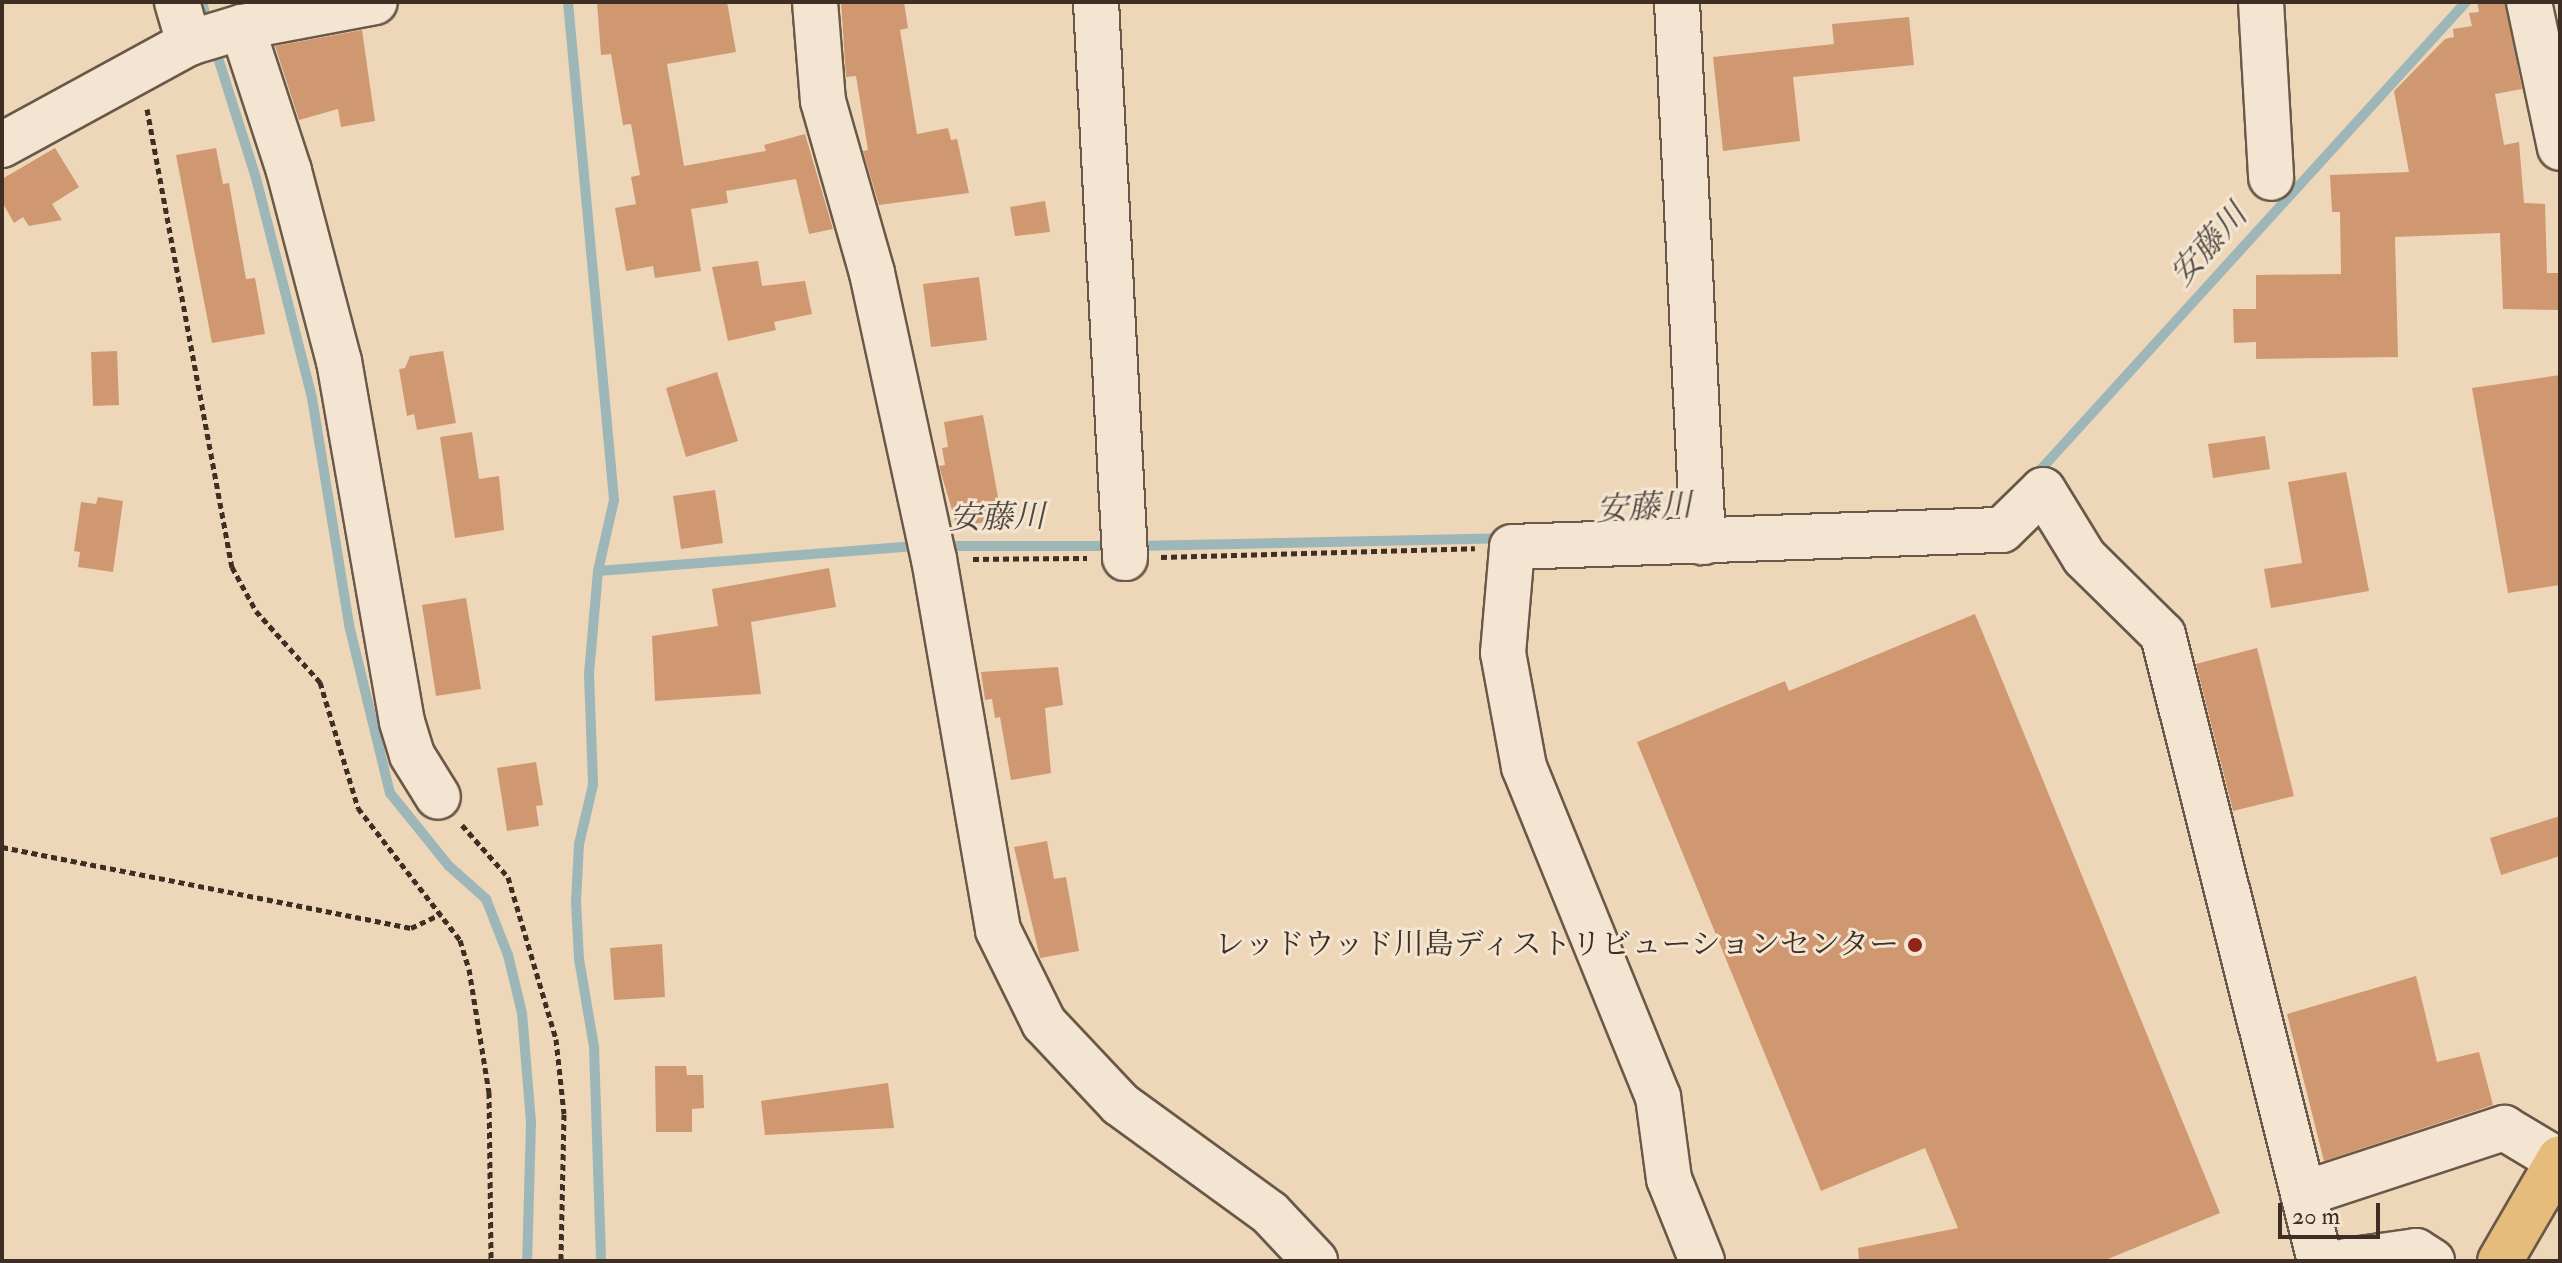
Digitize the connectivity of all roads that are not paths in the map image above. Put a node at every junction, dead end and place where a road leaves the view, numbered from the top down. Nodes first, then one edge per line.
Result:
1 (177, 2) edge
2 (375, 2) edge
3 (815, 2) edge
4 (1096, 2) edge
5 (1677, 2) edge
6 (2261, 2) edge
7 (2529, 2) edge
8 (242, 27) junction
9 (189, 43) junction
10 (2, 145) edge
11 (2560, 148) edge
12 (2271, 178) dead end
13 (1703, 542) junction
14 (1125, 558) road end
15 (438, 797) road end
16 (2559, 1159) edge
17 (2303, 1194) junction
18 (1315, 1261) edge
19 (1702, 1261) edge
20 (2320, 1261) edge
21 (2346, 1261) edge
22 (2432, 1261) edge
23 (2500, 1261) edge

1 - 9 street
2 - 8 street
3 - 18 street
4 - 14 street
5 - 13 street
6 - 12 street
7 - 11 street
8 - 9 street
8 - 15 street
9 - 10 street
13 - 17 street
13 - 19 street
16 - 17 street
16 - 23 main road
17 - 20 street
21 - 22 street

